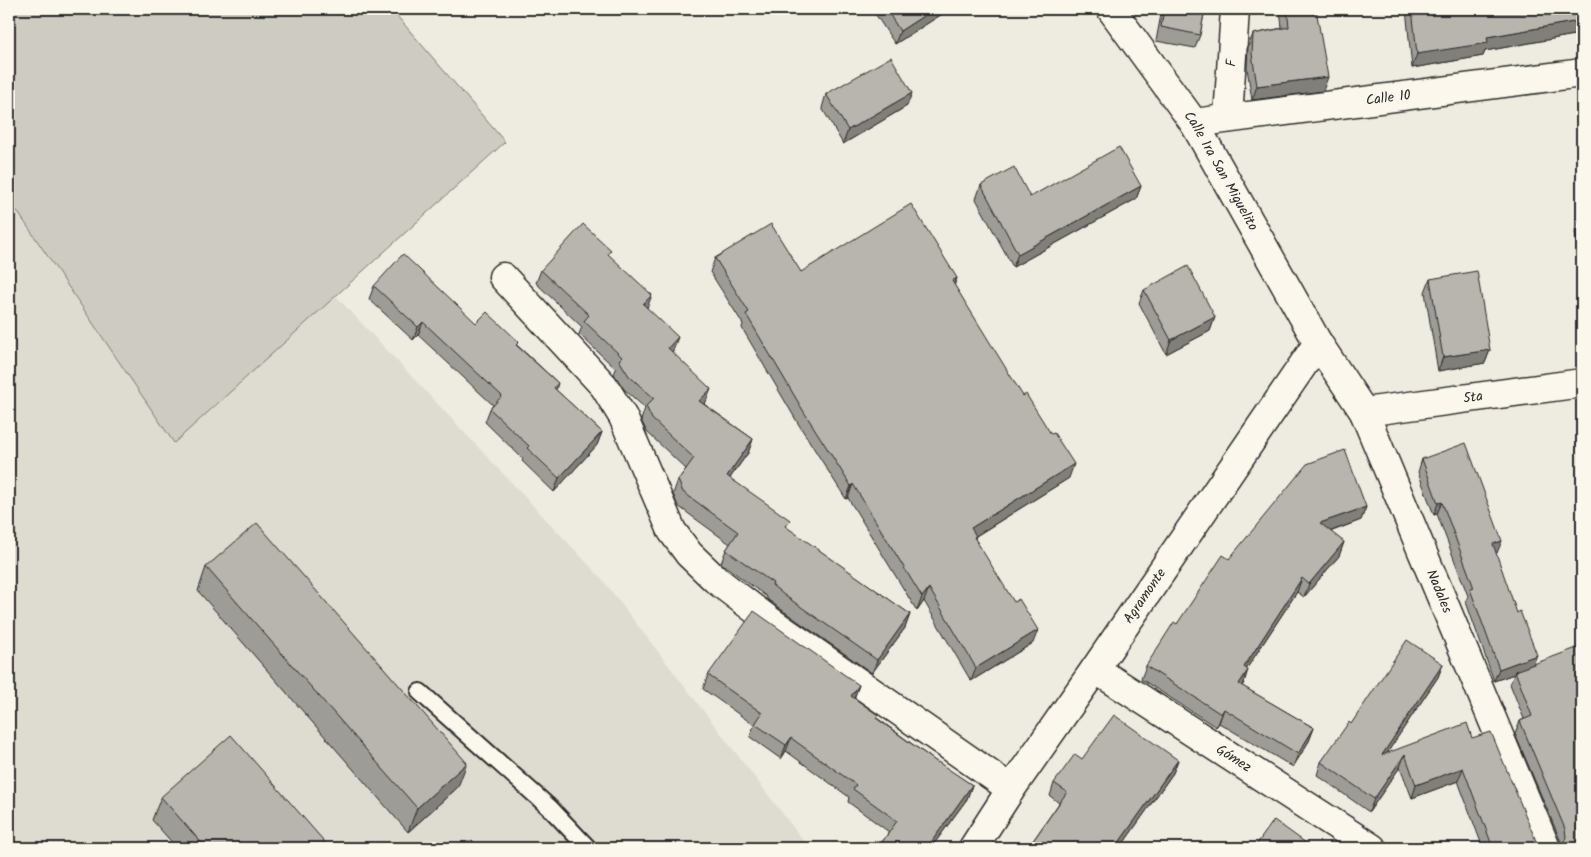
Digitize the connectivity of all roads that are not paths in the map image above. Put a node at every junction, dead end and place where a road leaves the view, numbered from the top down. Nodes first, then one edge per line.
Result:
1 (1111, 9) edge
2 (1235, 9) edge
3 (1582, 73) edge
4 (1228, 118) junction
5 (1194, 123) junction
6 (503, 277) dead end
7 (1318, 343) junction
8 (1582, 383) edge
9 (1364, 412) junction
10 (1095, 669) junction
11 (420, 692) dead end
12 (1011, 789) junction
13 (588, 848) edge
14 (972, 848) edge
15 (1372, 848) edge
16 (1546, 848) edge

1 - 5 street, Calle 1ra San Miguelito
2 - 4 street, F
3 - 4 street, Calle 10
4 - 5 street, Calle 10
5 - 7 street, Calle 1ra San Miguelito
6 - 12 street
7 - 9 street, Nadales
7 - 10 street, Agramonte
8 - 9 street, 5ta
9 - 16 street, Nadales
10 - 12 street, Agramonte
10 - 15 street, Gómez
11 - 13 lane
12 - 14 street, Agramonte

